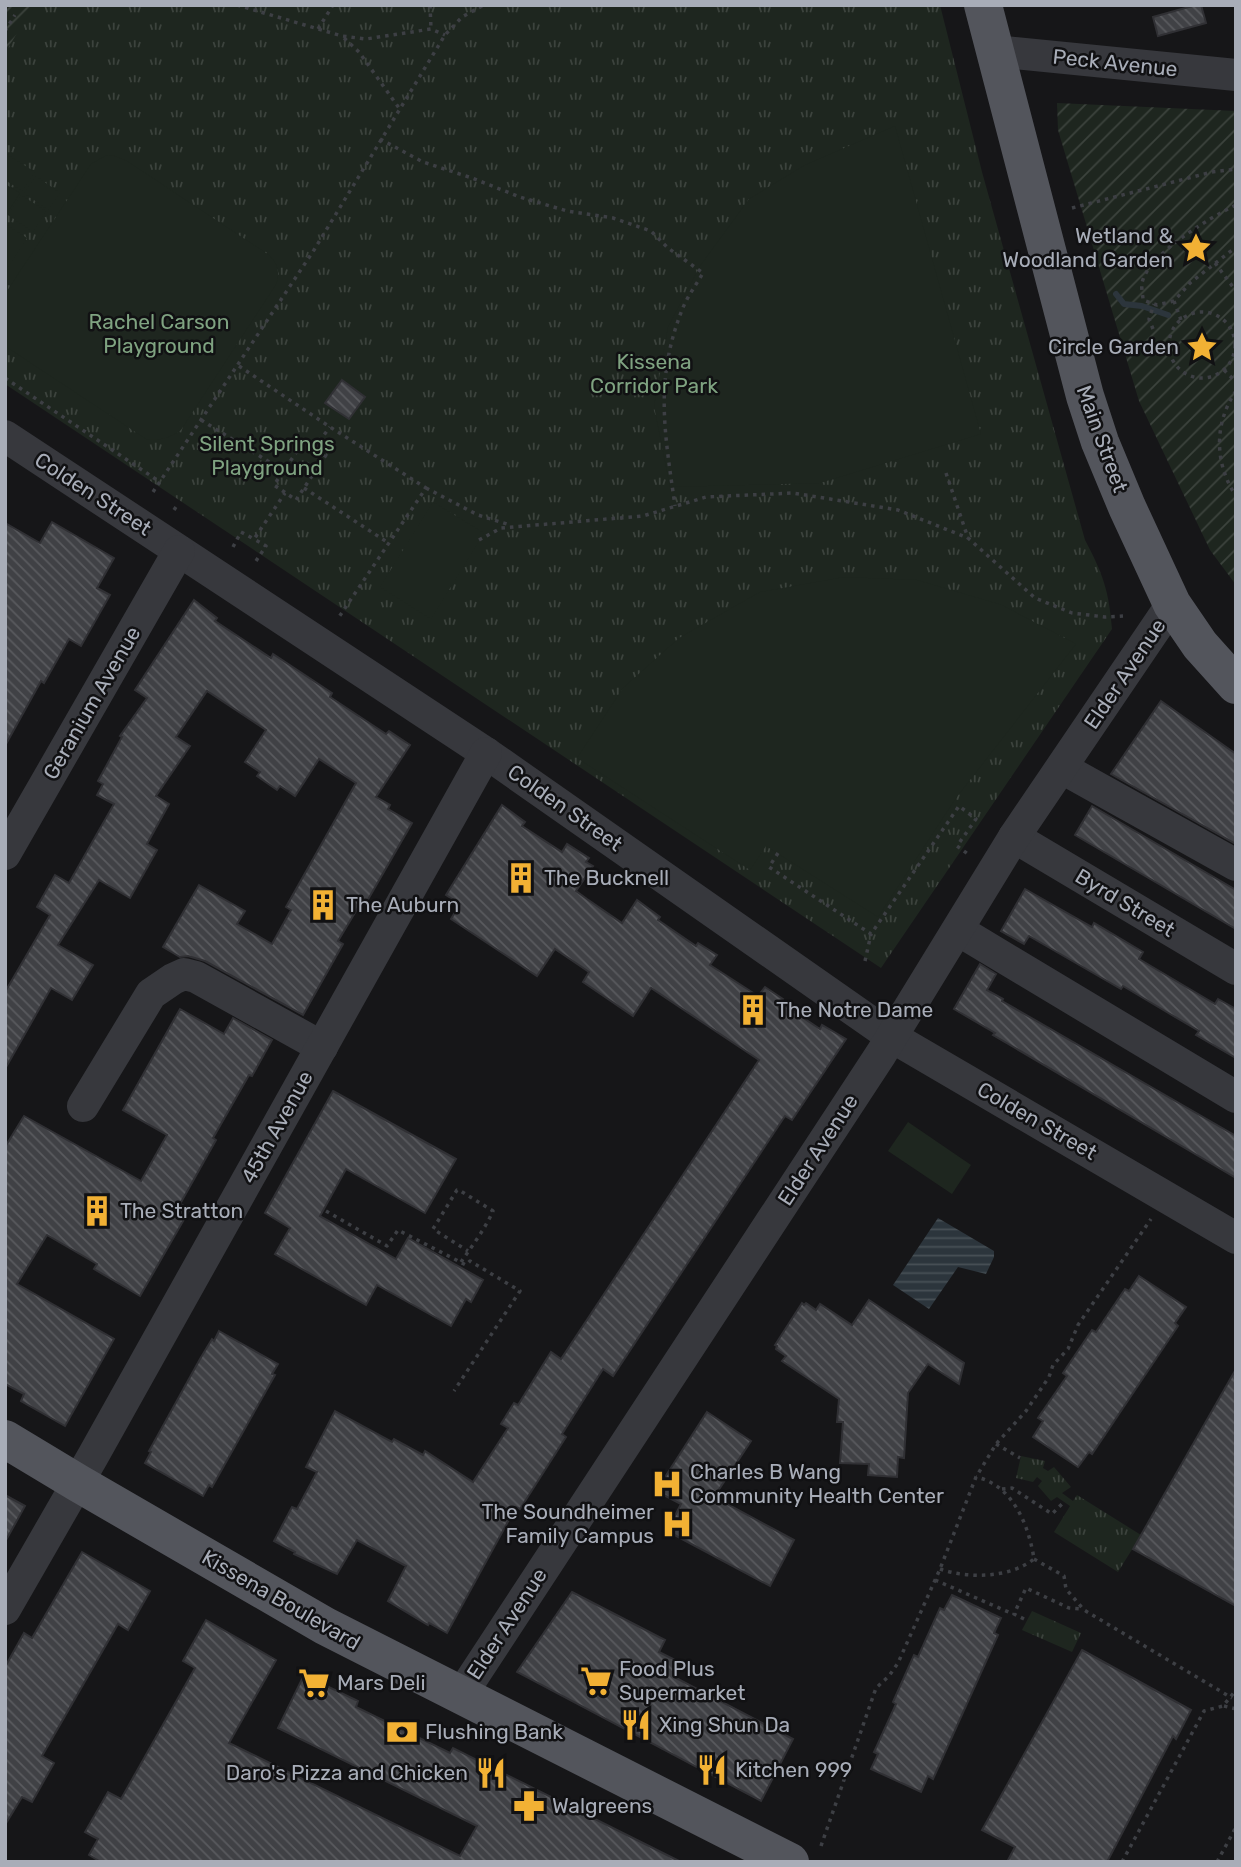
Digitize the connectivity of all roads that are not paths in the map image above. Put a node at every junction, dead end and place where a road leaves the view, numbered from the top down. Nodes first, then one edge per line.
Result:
1 (983, 5) edge
2 (994, 51) junction
3 (1236, 75) edge
4 (5, 436) edge
5 (179, 551) junction
6 (1172, 604) junction
7 (1236, 685) edge
8 (486, 754) junction
9 (1062, 768) junction
10 (1014, 837) junction
11 (5, 854) edge
12 (1236, 865) edge
13 (958, 930) junction
14 (1236, 969) edge
15 (892, 1037) junction
16 (322, 1047) junction
17 (1236, 1097) edge
18 (83, 1106) dead end
19 (1236, 1238) edge
20 (5, 1438) edge
21 (78, 1483) junction
22 (5, 1609) edge
23 (461, 1695) junction
24 (787, 1855) edge

1 - 2 main road, Main Street
2 - 3 street, Peck Avenue
2 - 6 main road, Main Street
4 - 5 street, Colden Street
5 - 8 street, Colden Street
5 - 11 street, Geranium Avenue
6 - 7 main road, Main Street
6 - 9 street, Elder Avenue
8 - 15 street, Colden Street
8 - 16 street, 45th Avenue
9 - 10 street, Elder Avenue
9 - 12 street
10 - 13 street, Elder Avenue
10 - 14 street, Byrd Street
13 - 15 street, Elder Avenue
13 - 17 street
15 - 19 street, Colden Street
15 - 23 street, Elder Avenue
16 - 18 street
16 - 21 street, 45th Avenue
20 - 21 main road, Kissena Boulevard
21 - 22 street, 45th Avenue
21 - 23 main road, Kissena Boulevard
23 - 24 main road, Kissena Boulevard

